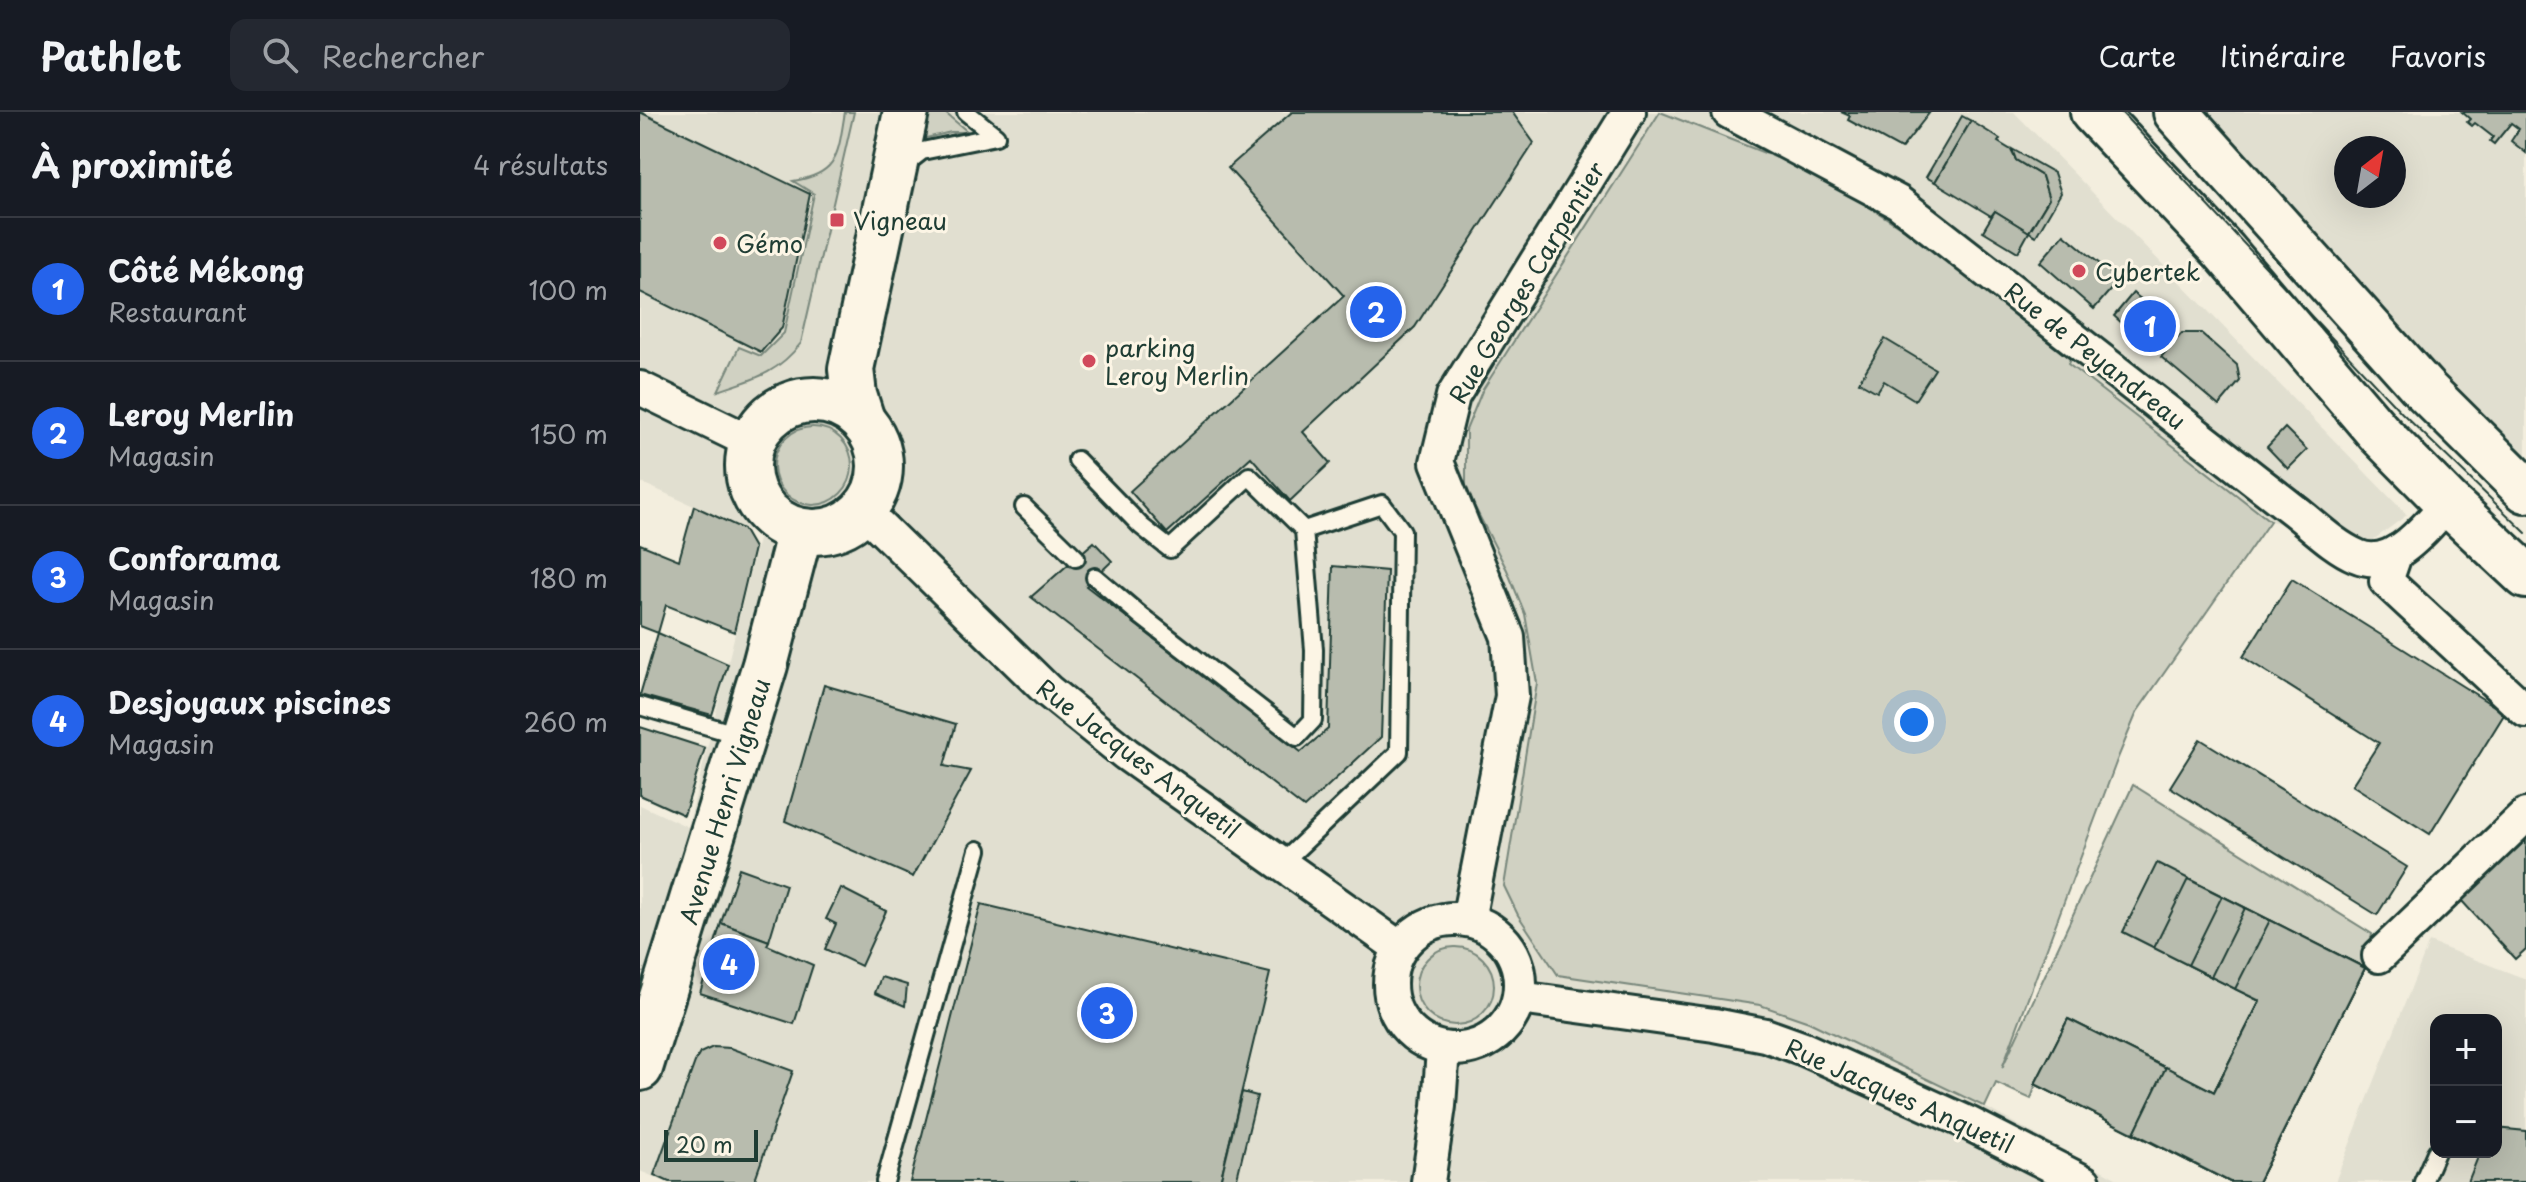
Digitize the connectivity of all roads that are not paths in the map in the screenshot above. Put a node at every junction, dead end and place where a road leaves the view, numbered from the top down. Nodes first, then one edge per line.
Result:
1 (883, 112) edge
2 (906, 112) edge
3 (966, 112) edge
4 (1629, 112) edge
5 (1729, 112) edge
6 (2093, 112) edge
7 (2176, 112) edge
8 (894, 173) junction
9 (640, 388) edge
10 (793, 403) junction
11 (862, 420) junction
12 (751, 442) junction
13 (1077, 460) dead end
14 (2526, 490) edge
15 (2448, 503) junction
16 (1024, 507) dead end
17 (864, 511) junction
18 (1304, 530) junction
19 (800, 531) junction
20 (2396, 552) junction
21 (1076, 558) dead end
22 (2526, 576) edge
23 (1095, 577) dead end
24 (640, 706) edge
25 (2526, 711) edge
26 (743, 737) junction
27 (2526, 815) edge
28 (978, 850) dead end
29 (1281, 864) junction
30 (1468, 920) junction
31 (1400, 948) junction
32 (2379, 956) dead end
33 (1520, 998) junction
34 (1443, 1049) junction
35 (640, 1068) edge
36 (2433, 1158) edge
37 (885, 1182) edge
38 (1428, 1182) edge
39 (2084, 1182) edge
40 (2423, 1182) edge

1 - 10 street
2 - 8 street
3 - 8 lane
4 - 30 street, Rue Georges Carpentier
5 - 20 street, Rue de Peyandreau
6 - 15 street
7 - 14 street
8 - 11 street
9 - 12 street
10 - 11 street
10 - 12 street
11 - 17 street
12 - 19 street
13 - 18 lane
15 - 20 street
15 - 22 street
16 - 21 lane
17 - 19 street
17 - 29 street, Rue Jacques Anquetil
18 - 23 lane
18 - 29 lane
19 - 26 street, Avenue Henri Vigneau
20 - 25 street
24 - 26 lane
26 - 35 street, Avenue Henri Vigneau
27 - 32 street
28 - 37 lane
29 - 31 street, Rue Jacques Anquetil
30 - 31 street
30 - 33 street
31 - 34 street
33 - 34 street
33 - 39 street, Rue Jacques Anquetil
34 - 38 street
36 - 40 lane

